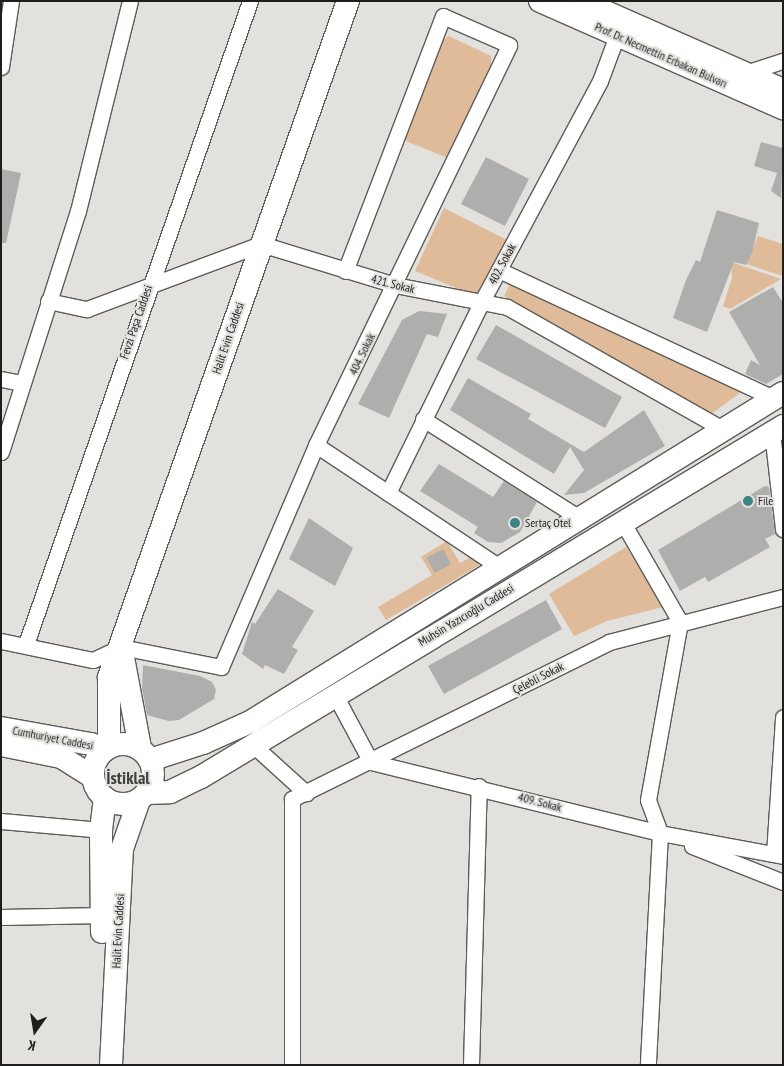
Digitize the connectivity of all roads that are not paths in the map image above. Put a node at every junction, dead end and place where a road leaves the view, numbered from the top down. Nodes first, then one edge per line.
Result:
1 (11, 1) edge
2 (130, 1) edge
3 (250, 1) edge
4 (343, 1) edge
5 (348, 1) edge
6 (540, 1) edge
7 (581, 1) edge
8 (337, 30) junction
9 (616, 35) junction
10 (783, 60) edge
11 (1, 67) edge
12 (745, 73) junction
13 (783, 90) edge
14 (783, 108) edge
15 (261, 244) junction
16 (499, 270) junction
17 (345, 271) junction
18 (149, 284) junction
19 (396, 285) junction
20 (48, 301) junction
21 (482, 303) junction
22 (1, 379) edge
23 (21, 383) junction
24 (778, 395) edge
25 (423, 419) junction
26 (723, 429) junction
27 (777, 429) edge
28 (316, 445) junction
29 (1, 452) edge
30 (388, 493) junction
31 (578, 517) junction
32 (622, 521) junction
33 (783, 529) edge
34 (498, 566) junction
35 (783, 597) edge
36 (680, 622) junction
37 (1, 641) edge
38 (26, 644) junction
39 (121, 647) junction
40 (335, 695) junction
41 (783, 718) edge
42 (1, 728) edge
43 (1, 745) edge
44 (253, 745) junction
45 (107, 748) junction
46 (145, 754) junction
47 (371, 762) junction
48 (92, 776) junction
49 (479, 786) junction
50 (306, 793) junction
51 (142, 796) junction
52 (105, 798) junction
53 (1, 821) edge
54 (101, 830) junction
55 (660, 833) junction
56 (778, 855) edge
57 (783, 882) edge
58 (103, 915) junction
59 (1, 917) edge
60 (96, 1065) edge
61 (110, 1065) edge
62 (292, 1065) edge
63 (471, 1065) edge
64 (648, 1065) edge

1 - 11 street
2 - 20 street
3 - 18 street, Fevzi Paşa Caddesi
4 - 8 main road, Halit Evin Caddesi
5 - 8 main road, Halit Evin Caddesi
6 - 9 main road, Prof. Dr. Necmettin Erbakan Bulvarı
7 - 12 main road, Prof. Dr. Necmettin Erbakan Bulvarı
8 - 15 main road, Halit Evin Caddesi
9 - 14 main road, Prof. Dr. Necmettin Erbakan Bulvarı
9 - 16 street, 402. Sokak
10 - 12 street
12 - 13 main road, Prof. Dr. Necmettin Erbakan Bulvarı
15 - 17 street, 421. Sokak
15 - 18 street
15 - 39 main road, Halit Evin Caddesi
16 - 21 street, 402. Sokak
16 - 24 street
17 - 19 street, 421. Sokak
17 - 19 street, 404. Sokak
18 - 20 street
18 - 38 street, Fevzi Paşa Caddesi
19 - 21 street, 421. Sokak
19 - 28 street, 404. Sokak
20 - 23 street
21 - 25 street, 402. Sokak
21 - 26 street, 421. Sokak
22 - 23 street
23 - 29 street
24 - 26 main road, Muhsin Yazıcıoğlu Caddesi
25 - 30 street, 402. Sokak
25 - 31 street
26 - 31 main road, Muhsin Yazıcıoğlu Caddesi
27 - 32 main road, Muhsin Yazıcıoğlu Caddesi
27 - 33 street
28 - 30 street
28 - 39 street, 404. Sokak
30 - 34 street
31 - 34 main road, Muhsin Yazıcıoğlu Caddesi
32 - 36 street
32 - 40 main road, Muhsin Yazıcıoğlu Caddesi
34 - 46 main road, Muhsin Yazıcıoğlu Caddesi
35 - 36 street, Çelebli Sokak
36 - 47 street, Çelebli Sokak
36 - 55 street
37 - 38 street
38 - 39 street
39 - 45 main road, Halit Evin Caddesi
39 - 46 main road, Halit Evin Caddesi
40 - 44 main road, Muhsin Yazıcıoğlu Caddesi
40 - 47 street
41 - 56 street
42 - 45 main road, Cumhuriyet Caddesi
43 - 48 main road, Cumhuriyet Caddesi
44 - 50 street
44 - 51 main road, Muhsin Yazıcıoğlu Caddesi
45 - 46 main road
45 - 48 main road
46 - 51 main road
47 - 49 street, 409. Sokak
47 - 50 street, Çelebli Sokak
48 - 52 main road
49 - 55 street, 409. Sokak
49 - 63 street
50 - 62 street
51 - 52 main road
51 - 61 main road, Halit Evin Caddesi
52 - 54 main road, Halit Evin Caddesi
53 - 54 street
54 - 58 main road, Halit Evin Caddesi
55 - 56 street, 409. Sokak
55 - 57 street
55 - 64 street
58 - 59 street
58 - 60 main road, Halit Evin Caddesi

